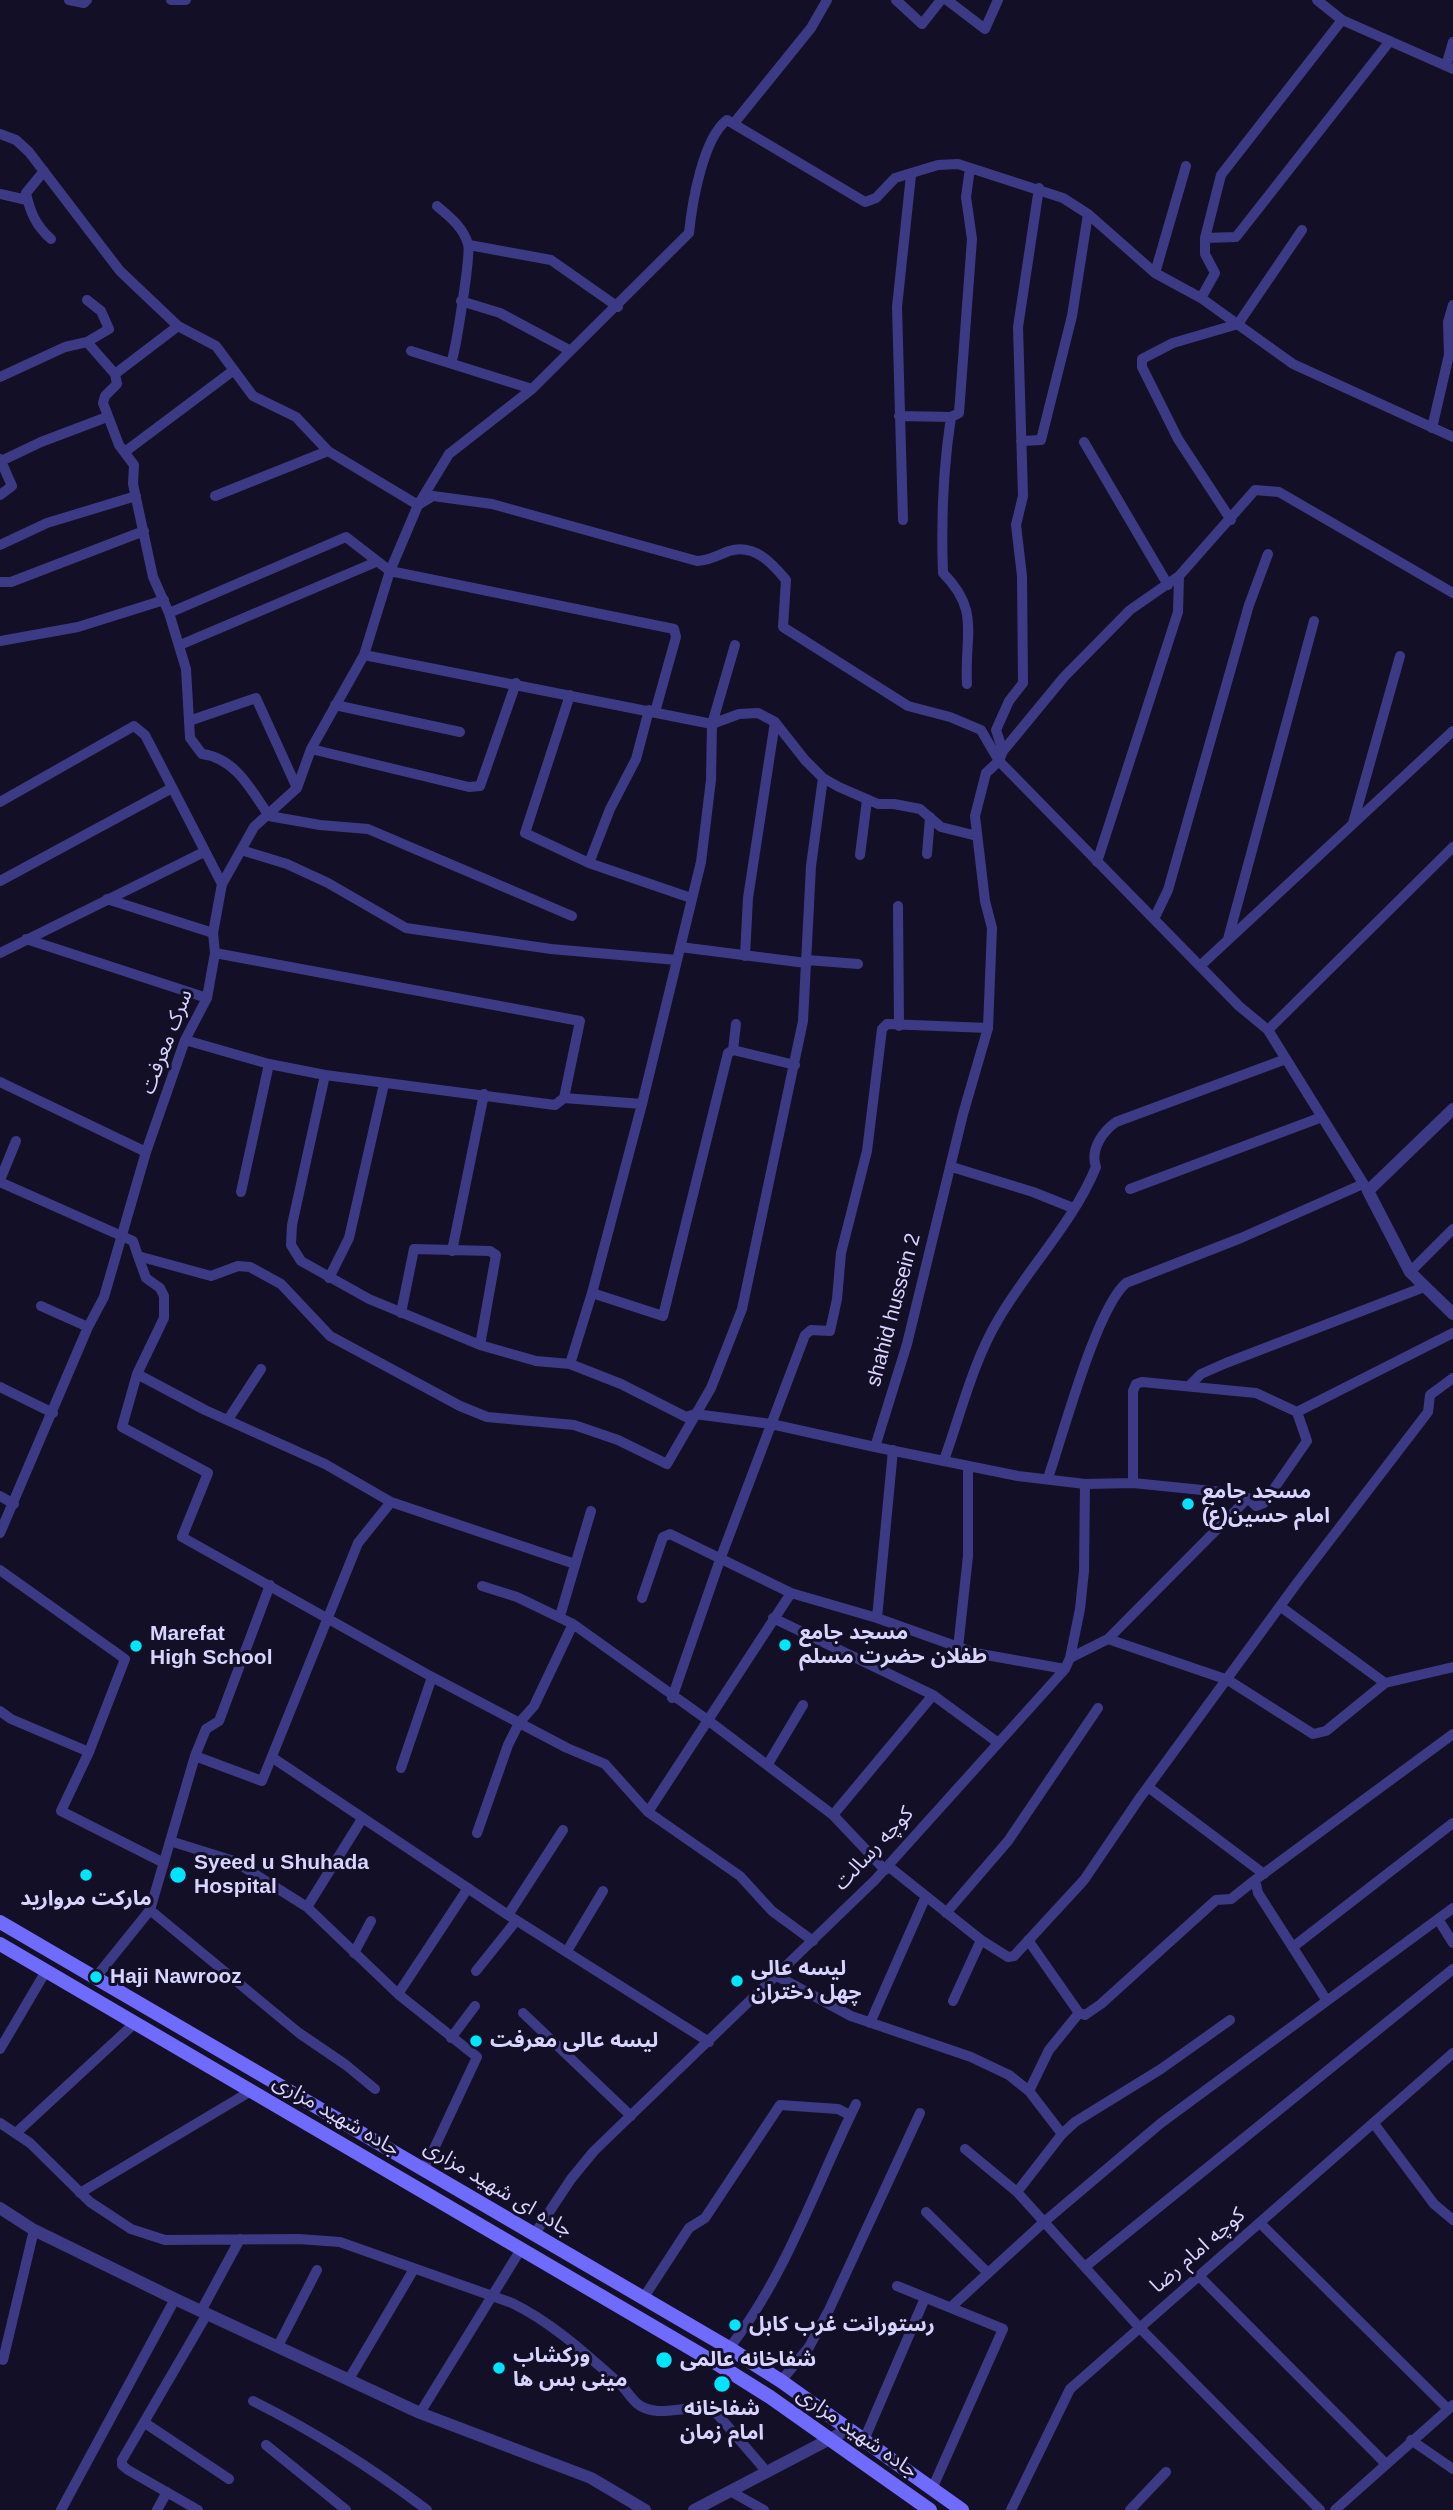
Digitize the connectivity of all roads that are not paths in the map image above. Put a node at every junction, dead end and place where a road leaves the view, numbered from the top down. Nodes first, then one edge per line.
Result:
1 (69, 0) edge
2 (87, 0) edge
3 (171, 0) edge
4 (186, 0) edge
5 (827, 0) edge
6 (896, 0) edge
7 (941, 0) edge
8 (947, 0) edge
9 (998, 0) edge
10 (1317, 0) edge
11 (1342, 20) junction
12 (1390, 41) junction
13 (1453, 42) edge
14 (1450, 68) edge
15 (735, 122) junction
16 (0, 134) edge
17 (1186, 166) dead end
18 (970, 168) junction
19 (44, 171) junction
20 (911, 175) junction
21 (1039, 188) junction
22 (0, 194) edge
23 (27, 200) junction
24 (437, 206) dead end
25 (1088, 214) junction
26 (1302, 230) dead end
27 (1205, 238) junction
28 (51, 239) dead end
29 (469, 245) junction
30 (1155, 274) junction
31 (1201, 298) junction
32 (87, 300) dead end
33 (461, 301) junction
34 (1453, 305) edge
35 (618, 307) junction
36 (1238, 324) junction
37 (178, 327) junction
38 (87, 342) junction
39 (569, 350) junction
40 (411, 351) dead end
41 (451, 363) junction
42 (234, 370) junction
43 (116, 374) junction
44 (0, 377) edge
45 (532, 389) junction
46 (107, 416) junction
47 (899, 416) junction
48 (951, 418) junction
49 (1432, 428) junction
50 (1453, 437) edge
51 (1021, 441) junction
52 (1084, 442) dead end
53 (125, 451) junction
54 (328, 451) junction
55 (1, 460) edge
56 (0, 495) edge
57 (136, 496) junction
58 (215, 496) dead end
59 (418, 505) junction
60 (903, 520) dead end
61 (1231, 520) junction
62 (144, 531) junction
63 (0, 545) edge
64 (1268, 554) dead end
65 (376, 562) junction
66 (390, 570) junction
67 (1179, 576) junction
68 (0, 582) edge
69 (1168, 585) junction
70 (1453, 593) edge
71 (164, 600) junction
72 (169, 613) junction
73 (1314, 621) dead end
74 (0, 641) edge
75 (180, 645) junction
76 (735, 645) dead end
77 (365, 655) junction
78 (1400, 656) dead end
79 (516, 683) junction
80 (968, 684) dead end
81 (570, 695) junction
82 (335, 705) junction
83 (652, 711) junction
84 (189, 721) junction
85 (775, 722) junction
86 (712, 724) junction
87 (1453, 731) edge
88 (460, 732) dead end
89 (311, 749) junction
90 (1001, 756) junction
91 (823, 778) junction
92 (172, 788) junction
93 (297, 788) junction
94 (867, 800) junction
95 (0, 802) edge
96 (269, 816) junction
97 (930, 817) junction
98 (1353, 824) junction
99 (977, 836) junction
100 (1453, 847) edge
101 (241, 850) junction
102 (204, 852) junction
103 (927, 854) dead end
104 (860, 855) dead end
105 (1097, 862) junction
106 (589, 863) junction
107 (0, 881) edge
108 (222, 884) junction
109 (691, 898) junction
110 (107, 900) junction
111 (898, 906) dead end
112 (572, 916) dead end
113 (1154, 919) junction
114 (213, 933) junction
115 (26, 939) junction
116 (1228, 939) junction
117 (680, 947) junction
118 (0, 953) edge
119 (215, 953) junction
120 (745, 956) junction
121 (677, 960) junction
122 (806, 961) junction
123 (858, 964) dead end
124 (1200, 966) junction
125 (207, 998) junction
126 (736, 1024) dead end
127 (900, 1026) junction
128 (988, 1028) junction
129 (1268, 1030) junction
130 (185, 1040) junction
131 (733, 1050) junction
132 (1286, 1059) junction
133 (269, 1064) junction
134 (795, 1065) junction
135 (325, 1076) junction
136 (0, 1082) edge
137 (384, 1084) junction
138 (484, 1094) junction
139 (564, 1098) junction
140 (642, 1104) junction
141 (1453, 1110) edge
142 (1322, 1117) junction
143 (16, 1141) dead end
144 (146, 1152) junction
145 (952, 1167) junction
146 (0, 1181) edge
147 (1366, 1188) junction
148 (1130, 1189) dead end
149 (241, 1192) dead end
150 (1073, 1208) junction
151 (1453, 1228) edge
152 (123, 1236) junction
153 (452, 1251) junction
154 (138, 1256) junction
155 (1410, 1272) junction
156 (329, 1278) junction
157 (1424, 1287) junction
158 (592, 1293) junction
159 (40, 1306) dead end
160 (401, 1313) junction
161 (1453, 1314) edge
162 (88, 1327) junction
163 (1453, 1333) edge
164 (480, 1345) junction
165 (570, 1364) junction
166 (261, 1369) dead end
167 (137, 1374) junction
168 (1453, 1378) edge
169 (1190, 1385) junction
170 (0, 1387) edge
171 (1297, 1412) junction
172 (53, 1413) junction
173 (695, 1413) junction
174 (229, 1419) junction
175 (771, 1424) junction
176 (875, 1447) junction
177 (893, 1450) junction
178 (944, 1460) junction
179 (968, 1468) junction
180 (1048, 1478) junction
181 (1133, 1483) junction
182 (1085, 1484) junction
183 (0, 1496) edge
184 (1248, 1498) junction
185 (391, 1502) junction
186 (14, 1504) junction
187 (592, 1511) dead end
188 (0, 1533) edge
189 (721, 1557) junction
190 (575, 1564) junction
191 (0, 1570) edge
192 (270, 1584) junction
193 (482, 1586) dead end
194 (791, 1593) junction
195 (642, 1598) dead end
196 (1281, 1607) junction
197 (560, 1616) junction
198 (773, 1618) junction
199 (877, 1618) junction
200 (328, 1620) junction
201 (573, 1624) junction
202 (1108, 1639) junction
203 (958, 1648) junction
204 (1070, 1658) junction
205 (1453, 1667) edge
206 (1065, 1669) junction
207 (432, 1677) junction
208 (1227, 1680) junction
209 (1385, 1683) junction
210 (933, 1695) junction
211 (673, 1698) junction
212 (803, 1705) dead end
213 (1098, 1708) dead end
214 (0, 1711) edge
215 (709, 1721) junction
216 (519, 1723) junction
217 (1453, 1734) edge
218 (997, 1742) junction
219 (89, 1752) junction
220 (195, 1756) junction
221 (273, 1758) junction
222 (768, 1764) junction
223 (401, 1768) dead end
224 (1148, 1787) junction
225 (648, 1812) junction
226 (833, 1815) junction
227 (362, 1819) junction
228 (1453, 1823) edge
229 (563, 1830) dead end
230 (477, 1833) dead end
231 (170, 1840) junction
232 (162, 1862) junction
233 (886, 1868) junction
234 (1259, 1877) junction
235 (468, 1888) junction
236 (603, 1891) dead end
237 (926, 1896) junction
238 (307, 1906) junction
239 (1453, 1908) edge
240 (150, 1910) junction
241 (946, 1913) junction
242 (512, 1918) junction
243 (1438, 1919) junction
244 (371, 1921) dead end
245 (0, 1922) edge
246 (981, 1940) junction
247 (1028, 1940) junction
248 (813, 1941) junction
249 (1453, 1943) edge
250 (0, 1944) edge
251 (1293, 1947) junction
252 (567, 1951) junction
253 (354, 1953) junction
254 (1453, 1969) edge
255 (46, 1971) junction
256 (476, 1971) dead end
257 (777, 1976) junction
258 (96, 1977) junction
259 (398, 1994) junction
260 (953, 2001) dead end
261 (1326, 2001) junction
262 (475, 2006) dead end
263 (523, 2013) dead end
264 (1079, 2013) junction
265 (1230, 2020) dead end
266 (136, 2022) junction
267 (870, 2023) junction
268 (452, 2038) junction
269 (709, 2042) junction
270 (0, 2049) edge
271 (1453, 2053) edge
272 (375, 2089) dead end
273 (251, 2091) junction
274 (1029, 2091) junction
275 (856, 2104) dead end
276 (920, 2113) dead end
277 (850, 2115) junction
278 (631, 2116) junction
279 (0, 2123) edge
280 (1375, 2125) junction
281 (16, 2133) junction
282 (1062, 2134) junction
283 (965, 2149) dead end
284 (424, 2170) junction
285 (1017, 2192) junction
286 (80, 2193) junction
287 (0, 2208) edge
288 (926, 2212) dead end
289 (1453, 2220) edge
290 (1044, 2222) junction
291 (1260, 2223) junction
292 (34, 2230) junction
293 (534, 2235) junction
294 (240, 2239) junction
295 (521, 2249) junction
296 (1086, 2266) junction
297 (414, 2269) junction
298 (317, 2270) dead end
299 (988, 2273) junction
300 (1199, 2276) junction
301 (897, 2286) dead end
302 (494, 2297) junction
303 (644, 2297) junction
304 (925, 2298) junction
305 (175, 2299) junction
306 (951, 2307) junction
307 (204, 2312) junction
308 (1139, 2327) junction
309 (278, 2346) junction
310 (729, 2348) junction
311 (3, 2360) dead end
312 (349, 2379) junction
313 (781, 2381) junction
314 (253, 2401) dead end
315 (1451, 2407) edge
316 (420, 2413) junction
317 (145, 2423) junction
318 (849, 2429) junction
319 (830, 2439) junction
320 (864, 2440) junction
321 (1411, 2440) junction
322 (266, 2445) dead end
323 (1385, 2464) junction
324 (1453, 2469) edge
325 (766, 2472) junction
326 (1166, 2472) dead end
327 (229, 2479) dead end
328 (932, 2488) junction
329 (730, 2491) junction
330 (167, 2492) junction
331 (61, 2510) edge
332 (156, 2510) edge
333 (198, 2510) edge
334 (346, 2510) edge
335 (427, 2510) edge
336 (645, 2510) edge
337 (694, 2510) edge
338 (764, 2510) edge
339 (930, 2510) edge
340 (962, 2510) edge
341 (1011, 2510) edge
342 (1130, 2510) edge
343 (1320, 2510) edge
344 (1335, 2510) edge

1 - 2 street
3 - 4 street
5 - 15 street
6 - 7 street
8 - 9 street
10 - 11 street
11 - 12 street
11 - 27 street
12 - 14 street
12 - 27 street
13 - 14 street
15 - 20 street
15 - 35 street, سرک معرفت
16 - 19 street
17 - 30 street
18 - 20 street
18 - 21 street
18 - 48 street
19 - 23 street
19 - 37 street
20 - 47 street
21 - 25 street
21 - 51 street
22 - 23 street
23 - 28 street
24 - 29 street
25 - 30 street
25 - 51 street
26 - 36 street
27 - 31 street
29 - 33 street
29 - 35 street
30 - 31 street
31 - 36 street
32 - 38 street
33 - 39 street
33 - 41 street
34 - 49 street
35 - 39 street, سرک معرفت
36 - 49 street
36 - 61 street
37 - 42 street
37 - 43 street
38 - 43 street
38 - 44 street
39 - 45 street, سرک معرفت
40 - 41 street
41 - 45 street
42 - 53 street
42 - 54 street
43 - 46 street
45 - 59 street, سرک معرفت
46 - 53 street
46 - 55 street
47 - 48 street
47 - 60 street
48 - 80 street
49 - 50 street
51 - 90 street
52 - 69 street
53 - 57 street
54 - 58 street
54 - 59 street
55 - 56 street
57 - 62 street
57 - 63 street
59 - 66 street, سرک معرفت
59 - 90 street
61 - 67 street, shahid hussein 2
61 - 70 street, shahid hussein 2
62 - 68 street
62 - 71 street
64 - 113 street
65 - 66 street
65 - 72 street
65 - 75 street
66 - 77 street, سرک معرفت
66 - 83 street
67 - 69 street, shahid hussein 2
67 - 105 street
69 - 90 street, shahid hussein 2
71 - 72 street
71 - 74 street
72 - 75 street
73 - 116 street
75 - 84 street
76 - 86 street
77 - 79 street
77 - 82 street, سرک معرفت
78 - 98 street
79 - 81 street
79 - 89 street
81 - 83 street
81 - 106 street
82 - 88 street
82 - 89 street, سرک معرفت
83 - 86 street
83 - 106 street
84 - 93 street
84 - 96 street
85 - 86 street
85 - 91 street
85 - 120 street
86 - 109 street
87 - 98 street
89 - 93 street, سرک معرفت
90 - 99 street, shahid hussein 2
90 - 105 street
91 - 94 street
91 - 122 street
92 - 95 street
92 - 102 street
92 - 107 street
93 - 96 street, سرک معرفت
94 - 97 street
94 - 104 street
96 - 101 street, سرک معرفت
96 - 112 street
97 - 99 street
97 - 103 street
98 - 116 street
99 - 128 street, shahid hussein 2
100 - 129 street
101 - 108 street, سرک معرفت
101 - 121 street
102 - 108 street
102 - 110 street
105 - 113 street
106 - 109 street
108 - 114 street, سرک معرفت
109 - 117 street
110 - 114 street
110 - 115 street
111 - 127 street
113 - 124 street
114 - 119 street, سرک معرفت
115 - 118 street
115 - 125 street
116 - 124 street
117 - 120 street
117 - 121 street
119 - 125 street, سرک معرفت
119 - 139 street
120 - 122 street
121 - 140 street
122 - 123 street
122 - 134 street
124 - 129 street
125 - 130 street, سرک معرفت
126 - 131 street
127 - 128 street
127 - 175 street
128 - 145 street, shahid hussein 2
129 - 132 street
130 - 133 street
130 - 144 street, سرک معرفت
131 - 134 street
131 - 158 street
132 - 142 street
132 - 150 street
133 - 135 street
133 - 149 street
134 - 173 street
135 - 137 street
135 - 156 street
136 - 144 street
137 - 138 street
137 - 156 street
138 - 139 street
138 - 153 street
139 - 140 street
140 - 158 street
141 - 147 street
142 - 147 street
142 - 148 street
143 - 146 street
144 - 152 street, سرک معرفت
145 - 150 street
145 - 176 street, shahid hussein 2
146 - 152 street
147 - 155 street
147 - 180 street
150 - 178 street
151 - 155 street
152 - 154 street
152 - 162 street, سرک معرفت
153 - 160 street
153 - 164 street
154 - 167 street
154 - 173 street
155 - 157 street
156 - 160 street
157 - 161 street
157 - 169 street
158 - 165 street
159 - 162 street
160 - 164 street
162 - 172 street, سرک معرفت
163 - 171 street
164 - 165 street
165 - 173 street
166 - 174 street
167 - 174 street
167 - 192 street
168 - 196 street
169 - 171 street
169 - 181 street
170 - 172 street
171 - 184 street
172 - 186 street, سرک معرفت
173 - 175 street
174 - 185 street
175 - 176 street
175 - 189 street
176 - 177 street
177 - 178 street
177 - 199 street
178 - 179 street
179 - 180 street
179 - 203 street
180 - 182 street
181 - 182 street
181 - 184 street
182 - 204 street, کوچه رسالت
183 - 186 street
184 - 202 street
185 - 190 street
185 - 200 street
186 - 188 street, سرک معرفت
187 - 190 street
189 - 194 street
189 - 195 street
189 - 211 street
190 - 197 street
191 - 219 street
192 - 200 street
192 - 220 street
193 - 197 street
194 - 198 street
194 - 199 street
196 - 208 street
196 - 209 street
197 - 201 street
198 - 210 street
198 - 215 street
199 - 203 street
200 - 207 street
200 - 221 street
201 - 211 street
201 - 216 street
202 - 204 street
202 - 208 street
203 - 206 street
204 - 206 street, کوچه رسالت
205 - 209 street
206 - 218 street, کوچه رسالت
207 - 216 street
207 - 223 street
208 - 209 street
208 - 224 street
210 - 218 street
210 - 226 street
211 - 215 street
212 - 222 street
213 - 241 street
214 - 219 street
215 - 222 street
215 - 225 street
216 - 225 street
216 - 230 street
217 - 234 street
218 - 233 street, کوچه رسالت
219 - 232 street
220 - 221 street
220 - 231 street
221 - 227 street
222 - 226 street
224 - 234 street
224 - 247 street
225 - 248 street
226 - 233 street
227 - 235 street
227 - 238 street
228 - 251 street
229 - 242 street
231 - 232 street
231 - 238 street
232 - 240 street
233 - 237 street
233 - 248 street, کوچه رسالت
234 - 251 street
234 - 264 street
235 - 242 street
235 - 259 street
236 - 252 street
237 - 241 street
237 - 267 street
238 - 253 street
239 - 243 street
240 - 258 street
240 - 272 street
241 - 246 street
242 - 252 street
242 - 256 street
243 - 249 street
243 - 261 street
244 - 253 street
245 - 258 main road, جاده ای شهید مزاری
246 - 247 street
246 - 260 street
247 - 264 street
248 - 257 street, کوچه رسالت
250 - 255 main road, جاده شهید مزاری
251 - 261 street
252 - 269 street
253 - 259 street
254 - 296 street
255 - 266 main road, جاده شهید مزاری
255 - 270 street
257 - 267 street
257 - 269 street, کوچه رسالت
258 - 284 main road, جاده ای شهید مزاری
259 - 268 street
261 - 290 street
262 - 268 street
263 - 278 street
264 - 274 street
265 - 282 street
266 - 273 main road, جاده شهید مزاری
266 - 281 street
267 - 274 street
268 - 284 street
269 - 278 street, کوچه رسالت
271 - 280 street, کوچه امام رضا
273 - 286 street
273 - 295 main road, جاده شهید مزاری
274 - 282 street
275 - 277 street
276 - 313 street
277 - 303 street
277 - 310 street
278 - 293 street, کوچه رسالت
279 - 281 street
280 - 289 street
280 - 291 street, کوچه امام رضا
281 - 286 street
282 - 285 street
283 - 285 street
284 - 293 main road, جاده ای شهید مزاری
285 - 290 street
286 - 294 street
287 - 292 street
288 - 299 street
290 - 296 street
290 - 299 street
291 - 300 street, کوچه امام رضا
291 - 315 street
292 - 305 street
292 - 311 street
293 - 303 main road, جاده ای شهید مزاری
294 - 297 street
294 - 307 street
295 - 302 street
295 - 319 main road, جاده شهید مزاری
296 - 308 street
297 - 302 street
297 - 312 street
298 - 309 street
299 - 306 street
300 - 308 street, کوچه امام رضا
300 - 323 street
301 - 304 street
302 - 316 street
302 - 325 street
303 - 310 main road, جاده ای شهید مزاری
304 - 306 street
304 - 320 street
305 - 307 street
305 - 331 street
306 - 328 street
307 - 309 street
307 - 317 street
308 - 341 street, کوچه امام رضا
308 - 343 street
309 - 312 street
310 - 313 main road, جاده ای شهید مزاری
312 - 316 street
313 - 318 main road, جاده ای شهید مزاری
314 - 335 street
315 - 321 street
316 - 336 street
317 - 327 street
317 - 330 street
318 - 319 street
318 - 320 main road, جاده ای شهید مزاری
319 - 325 street
319 - 339 main road, جاده شهید مزاری
320 - 328 main road, جاده ای شهید مزاری
321 - 323 street
321 - 324 street
322 - 334 street
323 - 344 street
325 - 329 street
326 - 342 street
328 - 340 main road, جاده ای شهید مزاری
329 - 337 street
329 - 338 street
330 - 332 street
330 - 333 street

